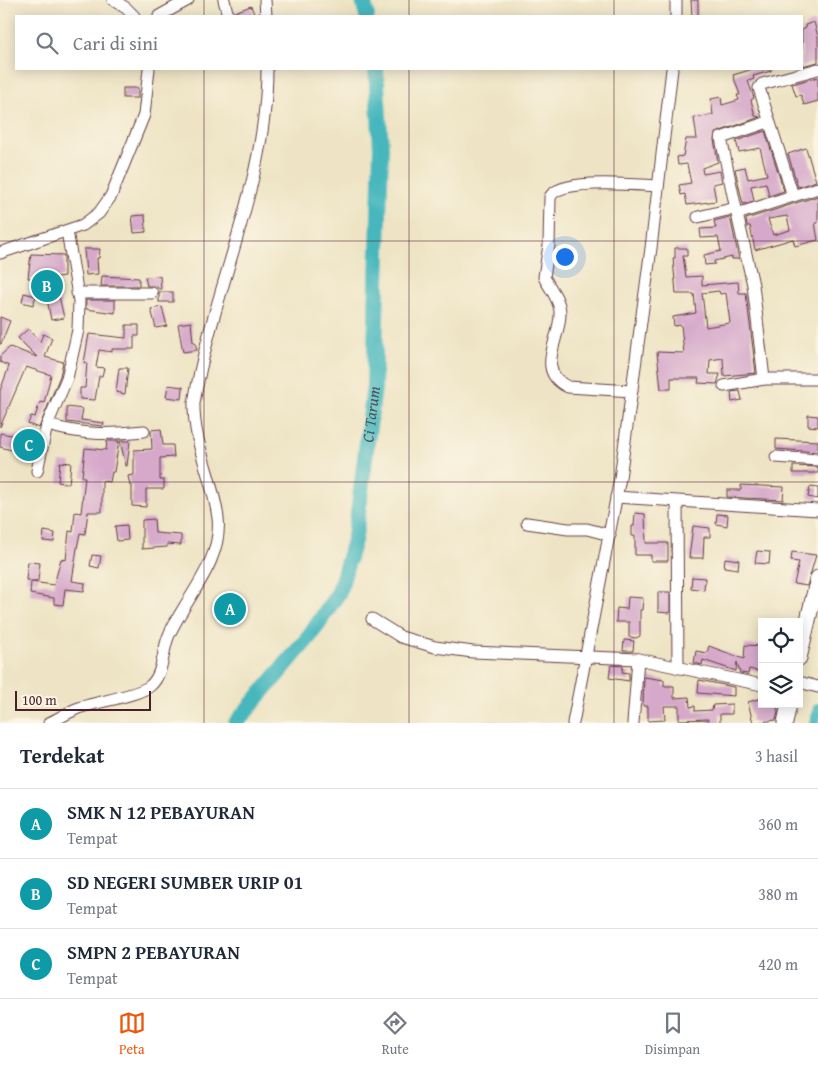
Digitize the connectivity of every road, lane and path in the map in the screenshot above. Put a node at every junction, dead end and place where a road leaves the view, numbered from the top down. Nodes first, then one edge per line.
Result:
1 (113, 0) edge
2 (188, 0) edge
3 (224, 0) edge
4 (265, 0) edge
5 (676, 0) edge
6 (133, 15) edge
7 (161, 15) edge
8 (228, 15) edge
9 (266, 15) edge
10 (676, 15) edge
11 (818, 69) edge
12 (150, 70) edge
13 (266, 70) edge
14 (672, 70) edge
15 (768, 122) junction
16 (658, 186) junction
17 (818, 188) edge
18 (793, 196) junction
19 (736, 211) junction
20 (698, 216) dead end
21 (67, 231) junction
22 (0, 253) edge
23 (78, 293) junction
24 (152, 293) dead end
25 (764, 379) junction
26 (818, 379) edge
27 (724, 386) dead end
28 (632, 391) junction
29 (47, 425) junction
30 (144, 431) dead end
31 (776, 457) dead end
32 (818, 460) edge
33 (37, 471) dead end
34 (616, 497) junction
35 (677, 502) junction
36 (818, 510) edge
37 (527, 523) dead end
38 (610, 535) junction
39 (818, 578) edge
40 (372, 619) dead end
41 (803, 641) edge
42 (587, 656) junction
43 (638, 660) junction
44 (678, 668) junction
45 (803, 683) edge
46 (758, 685) edge
47 (818, 687) edge
48 (788, 708) edge
49 (49, 723) edge
50 (573, 723) edge
51 (633, 723) edge
52 (785, 723) edge

1 - 6 street
2 - 7 street
3 - 8 street
4 - 9 street
5 - 10 street
11 - 15 street
12 - 21 street
13 - 49 street
14 - 16 street
15 - 18 street
15 - 19 street
16 - 28 street
16 - 28 street
17 - 18 street
18 - 19 street
19 - 20 street
19 - 25 street
21 - 22 street
21 - 23 street
23 - 24 street
23 - 29 street
25 - 26 street
25 - 27 street
28 - 34 street
29 - 30 street
29 - 33 street
31 - 32 street
34 - 35 street
34 - 38 street
35 - 36 street
35 - 44 street
37 - 38 street
38 - 42 street
39 - 41 main road
40 - 42 street
42 - 43 street
42 - 50 street
43 - 44 street
43 - 51 street
44 - 46 street
45 - 47 street
48 - 52 main road

